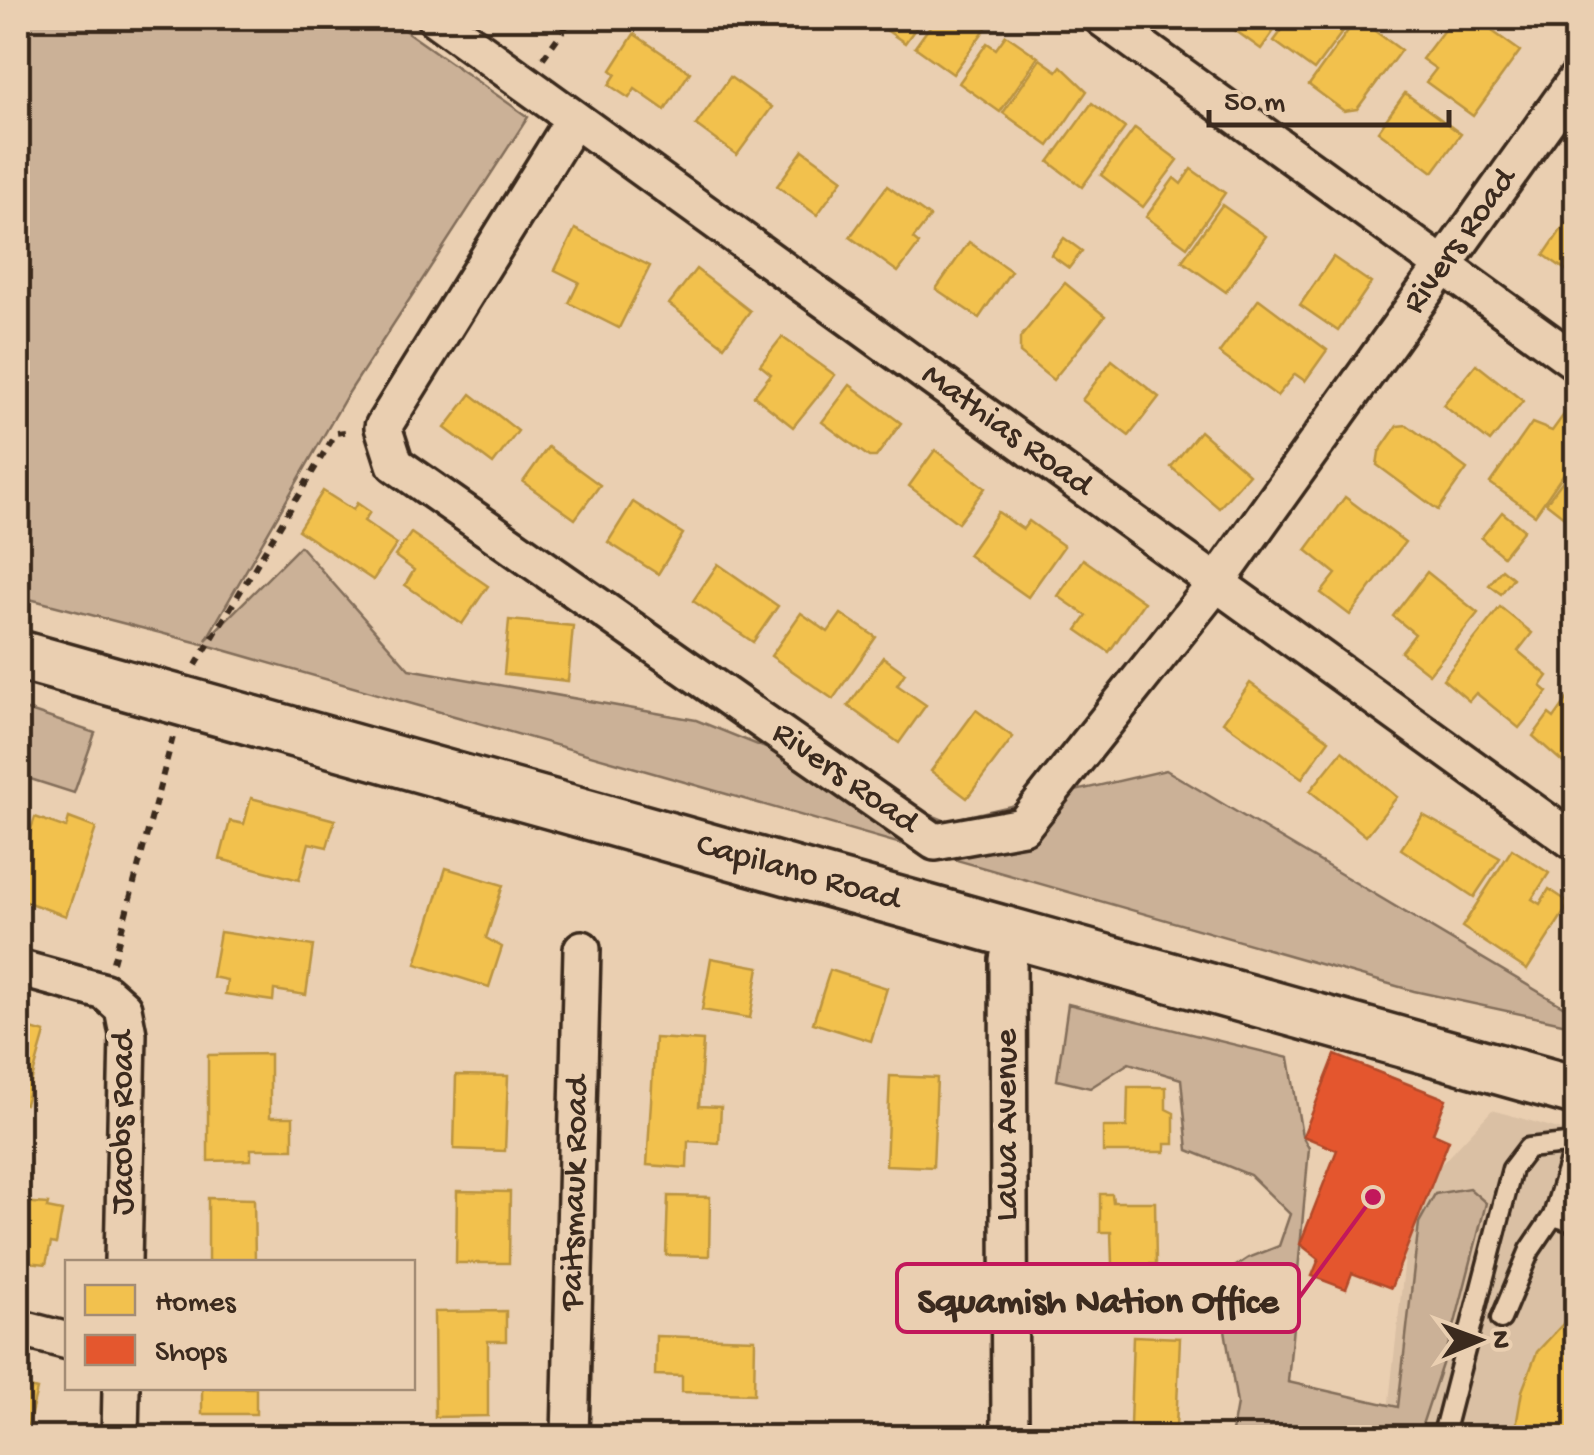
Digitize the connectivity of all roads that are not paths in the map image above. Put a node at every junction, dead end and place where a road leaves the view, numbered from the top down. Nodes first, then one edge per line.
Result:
1 (436, 18) edge
2 (1102, 18) edge
3 (1576, 80) edge
4 (574, 120) junction
5 (1445, 267) junction
6 (1576, 362) edge
7 (1216, 582) junction
8 (18, 655) edge
9 (1576, 843) edge
10 (1014, 933) junction
11 (582, 949) dead end
12 (18, 968) edge
13 (1576, 1091) edge
14 (1576, 1141) edge
15 (1552, 1216) junction
16 (1576, 1223) edge
17 (123, 1260) edge
18 (1502, 1319) dead end
19 (18, 1328) edge
20 (65, 1340) edge
21 (121, 1390) edge
22 (120, 1438) edge
23 (570, 1438) edge
24 (1010, 1438) edge
25 (1442, 1438) edge

1 - 4 street, Mathias Road
2 - 5 street
3 - 5 street, Rivers Road
4 - 7 street, Mathias Road
4 - 7 street, Rivers Road
5 - 6 street
5 - 7 street, Rivers Road
7 - 9 street, Mathias Road
8 - 10 street, Capilano Road
10 - 13 street, Capilano Road
10 - 24 street, Lawa Avenue
11 - 23 street, Paitsmauk Road
12 - 17 street, Jacobs Road
14 - 15 lane
14 - 25 lane
15 - 16 lane
15 - 18 lane
19 - 20 street
21 - 22 street

